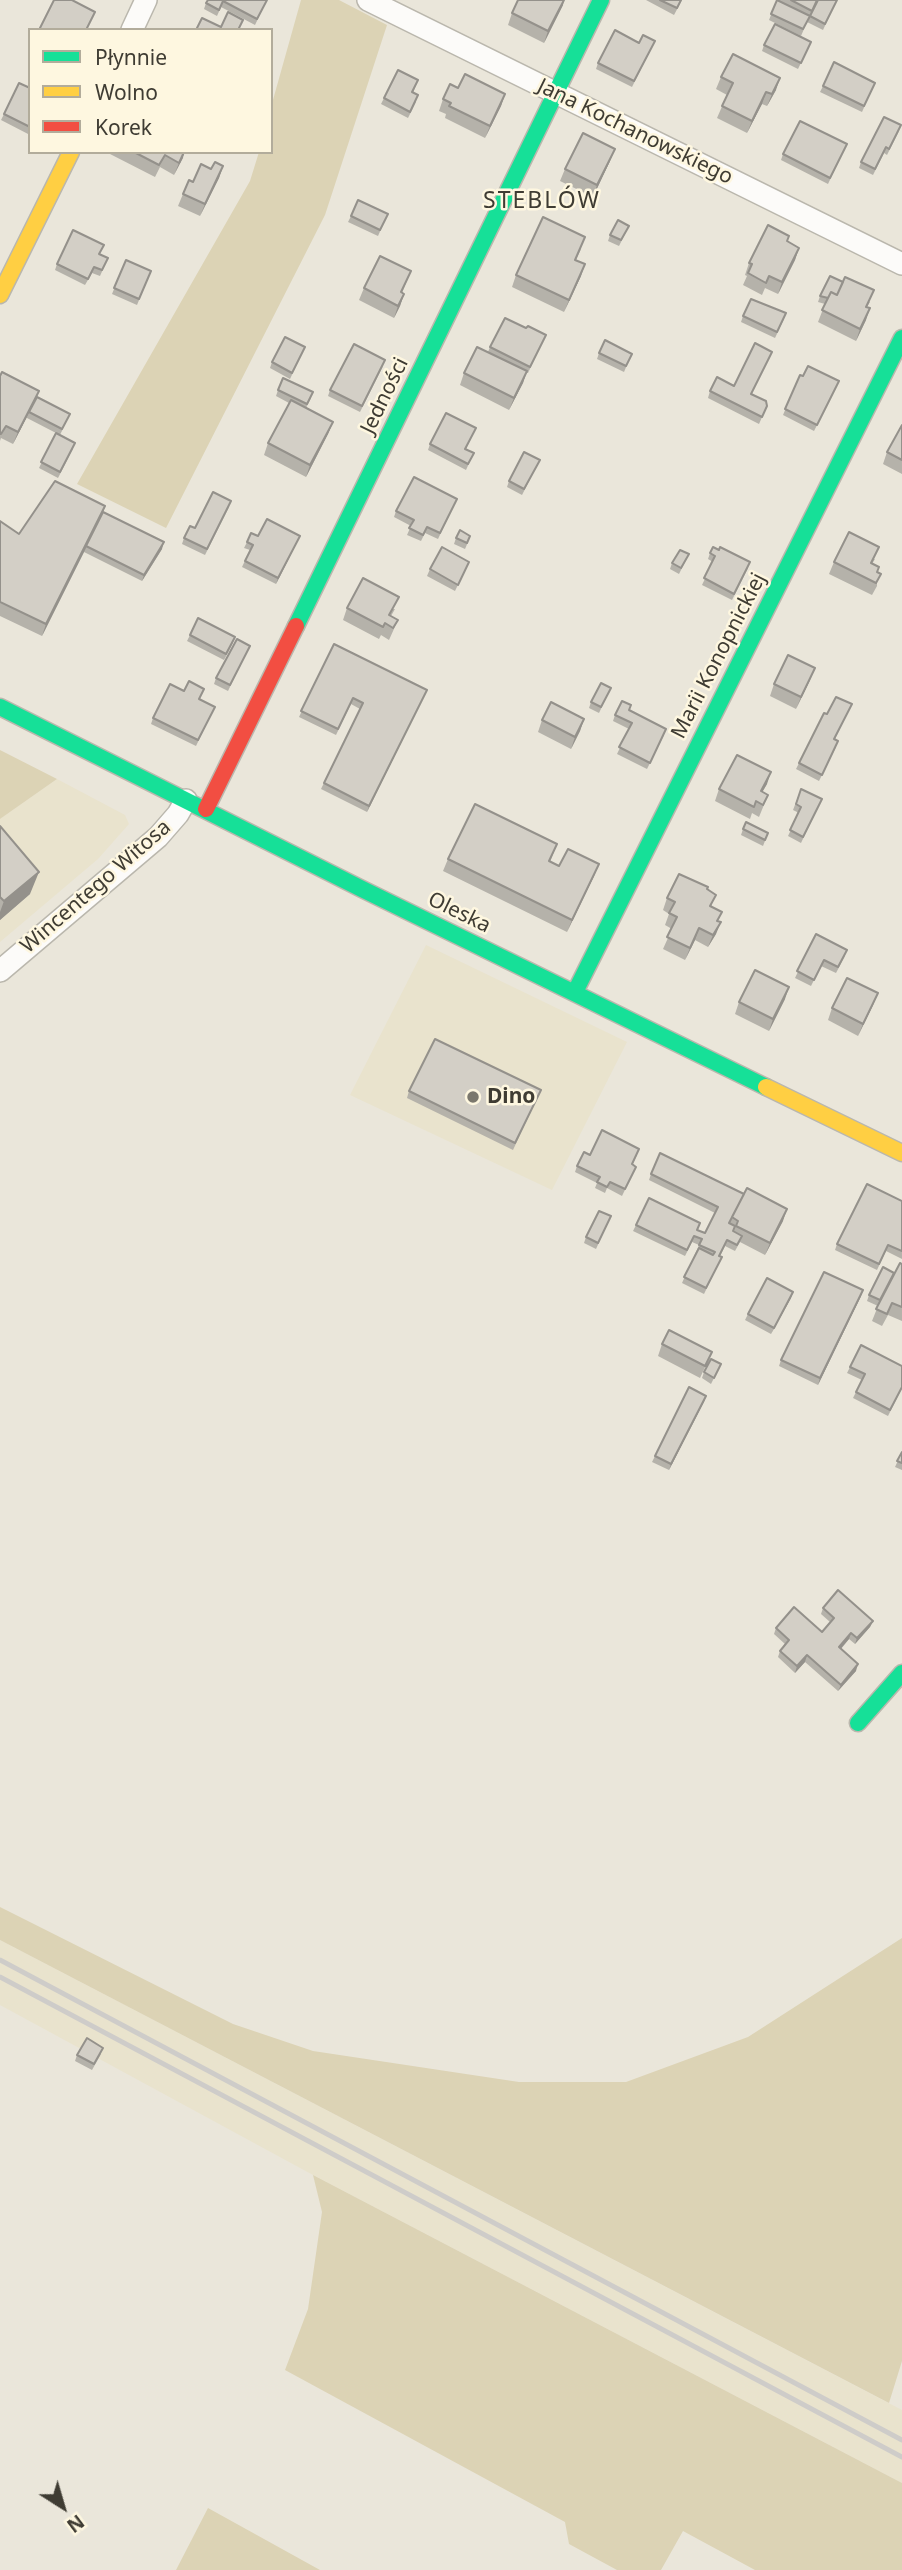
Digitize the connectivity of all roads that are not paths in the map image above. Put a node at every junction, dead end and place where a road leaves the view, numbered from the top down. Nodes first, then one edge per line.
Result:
1 (146, 0) edge
2 (368, 0) edge
3 (601, 0) edge
4 (133, 28) edge
5 (556, 93) junction
6 (70, 154) edge
7 (902, 264) edge
8 (0, 295) edge
9 (902, 338) edge
10 (0, 708) edge
11 (196, 804) junction
12 (0, 971) edge
13 (575, 992) junction
14 (902, 1153) edge
15 (902, 1673) edge
16 (858, 1723) dead end

1 - 4 street
2 - 5 street, Jana Kochanowskiego
3 - 5 street, Jedności
5 - 7 street, Jana Kochanowskiego
5 - 11 street, Jedności
6 - 8 street
9 - 13 street, Marii Konopnickiej
10 - 11 street, Oleska
11 - 12 street, Wincentego Witosa
11 - 13 street, Oleska
13 - 14 street, Oleska
15 - 16 street

